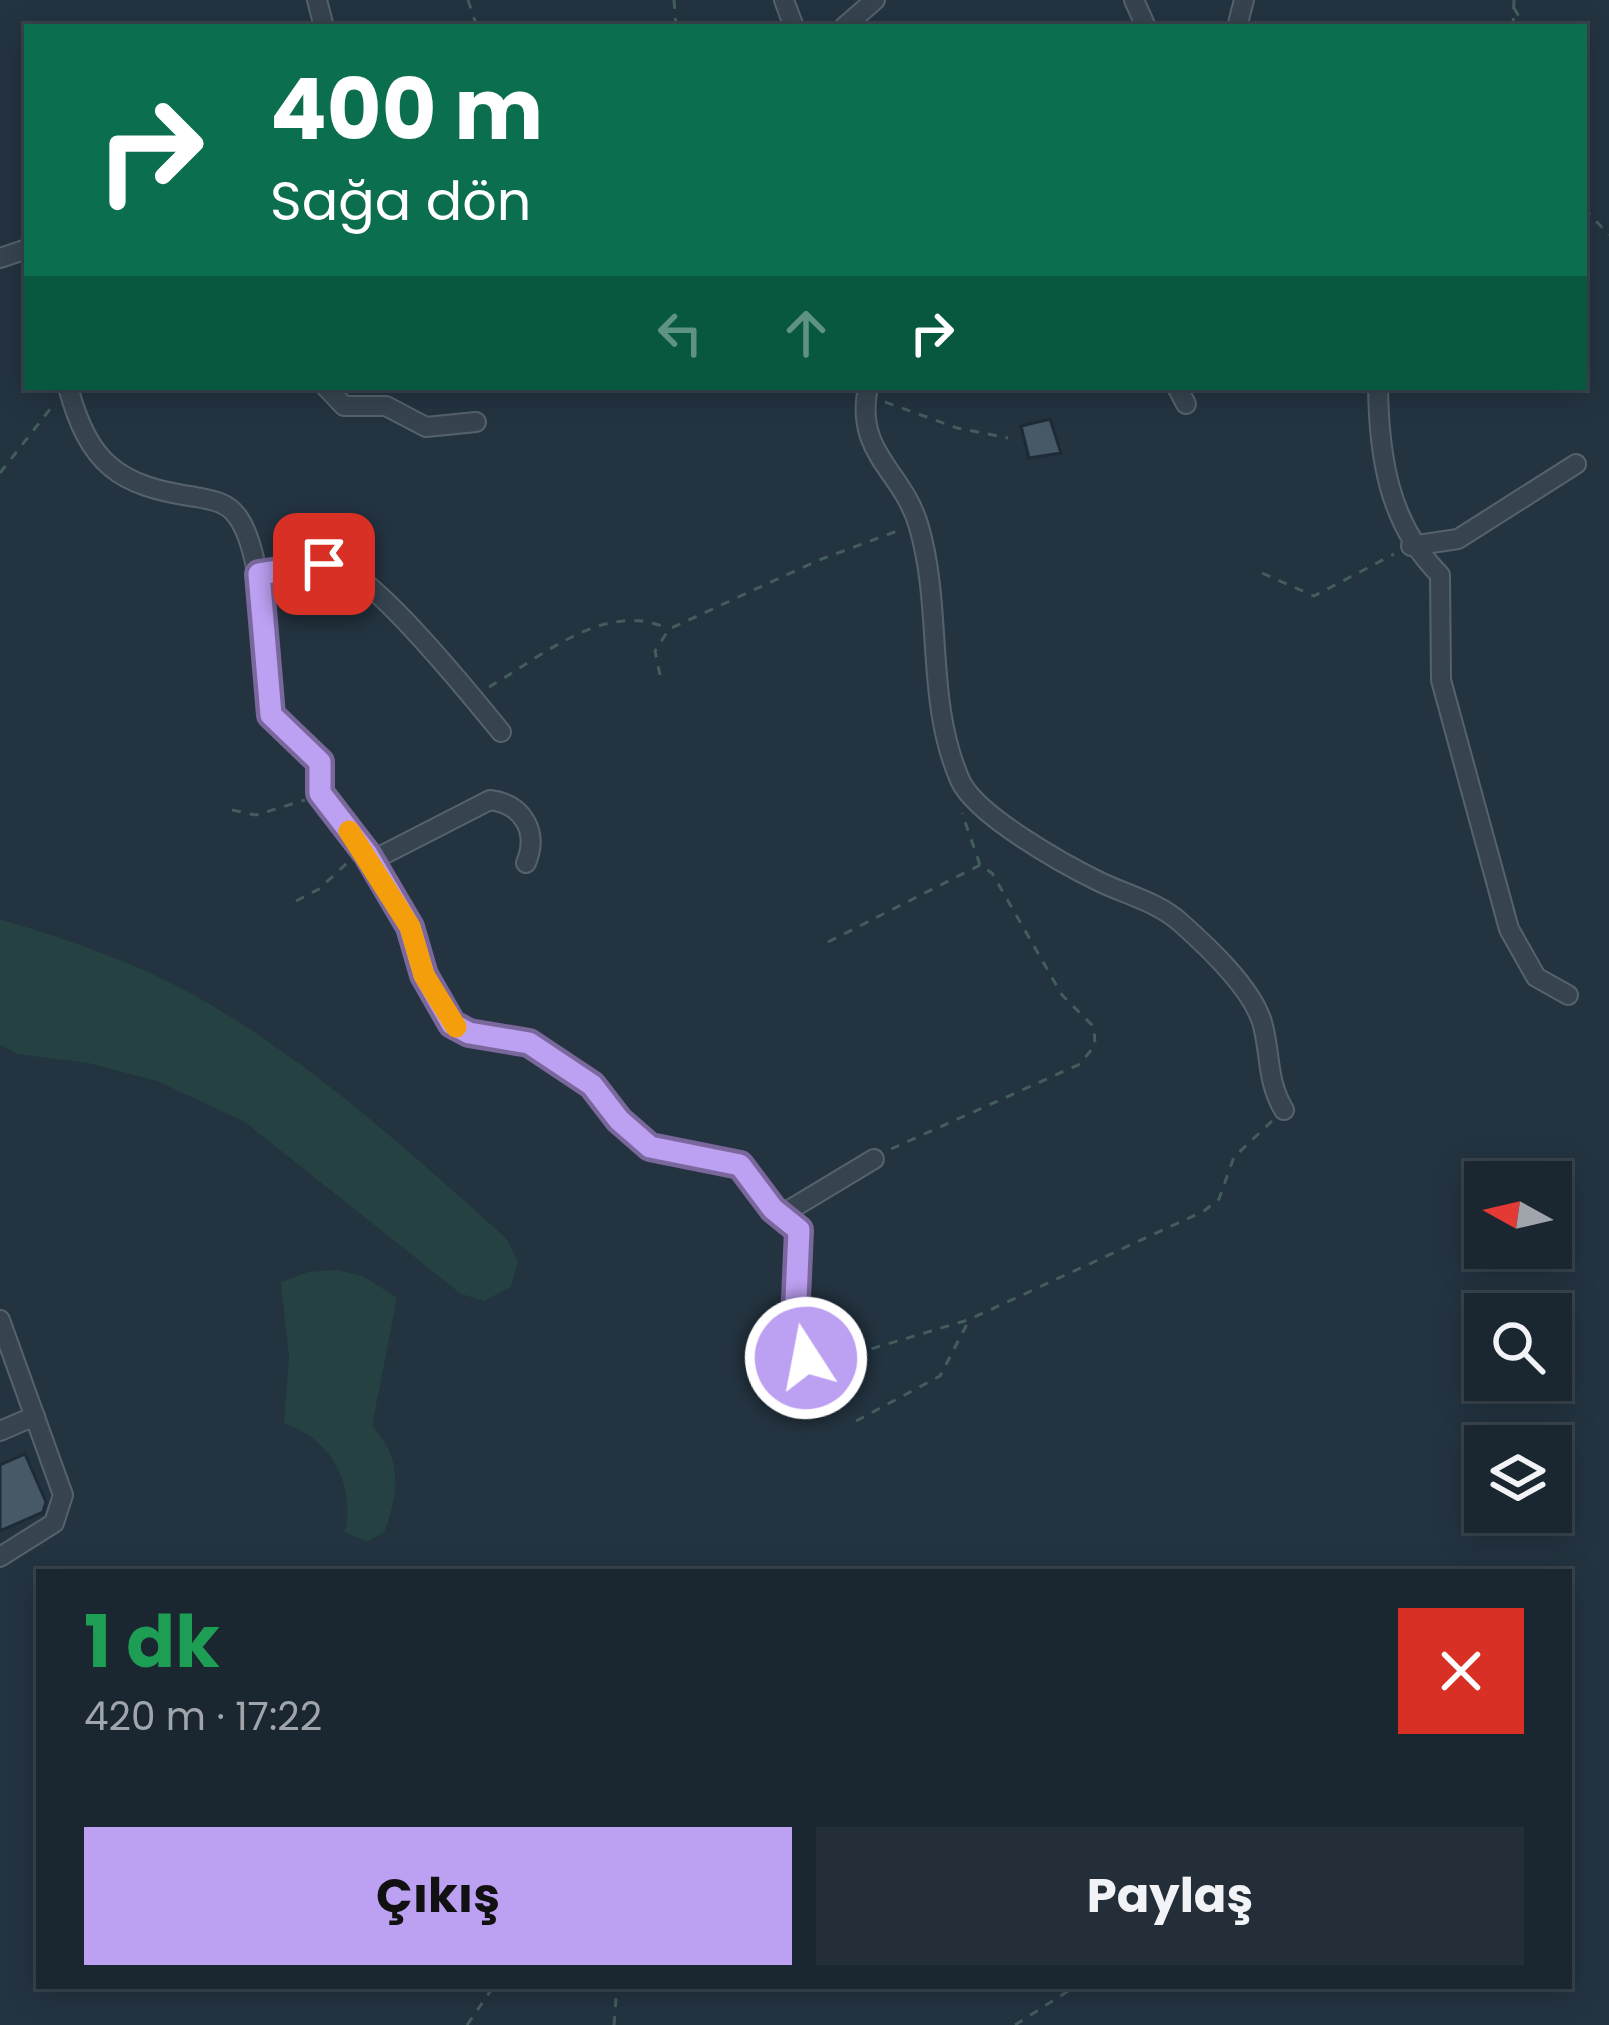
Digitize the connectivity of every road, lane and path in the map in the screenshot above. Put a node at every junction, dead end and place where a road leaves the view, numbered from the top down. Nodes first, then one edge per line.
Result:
1 (875, 0) edge
2 (852, 24) edge
3 (1587, 211) edge
4 (1609, 235) edge
5 (67, 390) edge
6 (68, 390) edge
7 (329, 390) edge
8 (1378, 390) edge
9 (867, 392) edge
10 (476, 422) dead end
11 (1008, 439) dead end
12 (1576, 464) dead end
13 (0, 473) edge
14 (918, 523) junction
15 (1411, 546) junction
16 (1262, 573) dead end
17 (259, 574) junction
18 (670, 628) junction
19 (660, 675) dead end
20 (472, 697) junction
21 (501, 732) dead end
22 (320, 793) junction
23 (970, 796) junction
24 (232, 811) dead end
25 (369, 857) junction
26 (526, 863) dead end
27 (980, 865) junction
28 (296, 901) dead end
29 (828, 942) dead end
30 (1568, 995) dead end
31 (1283, 1110) joint
32 (874, 1159) joint
33 (782, 1215) junction
34 (0, 1320) edge
35 (968, 1320) junction
36 (818, 1364) joint
37 (35, 1416) junction
38 (856, 1421) dead end
39 (0, 1431) edge
40 (0, 1557) edge
41 (492, 1989) edge
42 (617, 1989) edge
43 (1071, 1989) edge
44 (466, 2025) edge
45 (614, 2025) edge
46 (1015, 2025) edge

1 - 2 street
3 - 4 path
5 - 13 path
6 - 17 street
7 - 10 street
8 - 15 street
9 - 11 path
9 - 14 street
12 - 15 street
14 - 18 path
14 - 23 street
15 - 16 path
15 - 30 street
17 - 20 street
17 - 22 street
18 - 19 path
18 - 20 path
20 - 21 street
22 - 24 path
22 - 25 street
23 - 27 path
23 - 31 street
25 - 26 street
25 - 28 path
25 - 33 street
27 - 29 path
27 - 32 path
31 - 35 path
32 - 33 street
33 - 36 street
34 - 37 street
35 - 36 path
35 - 38 path
37 - 39 street
37 - 40 street
41 - 44 path
42 - 45 path
43 - 46 path

